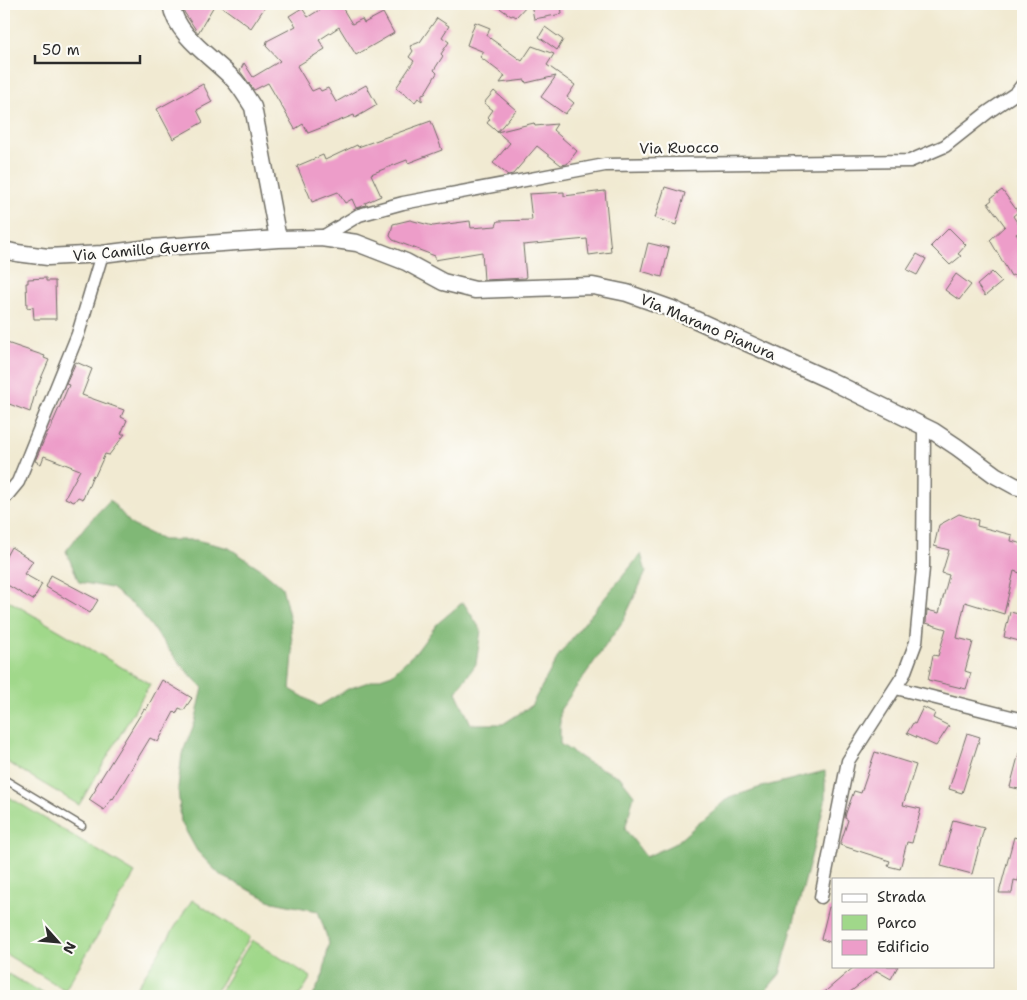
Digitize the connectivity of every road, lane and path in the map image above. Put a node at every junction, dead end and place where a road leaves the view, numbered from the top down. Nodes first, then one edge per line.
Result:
1 (171, 4) edge
2 (1023, 84) edge
3 (321, 238) junction
4 (278, 239) junction
5 (4, 250) edge
6 (102, 254) junction
7 (924, 427) junction
8 (1023, 488) edge
9 (4, 499) edge
10 (896, 688) junction
11 (1023, 720) edge
12 (4, 779) edge
13 (82, 826) dead end
14 (821, 897) dead end

1 - 4 street
2 - 3 street, Via Ruocco
3 - 4 street, Via Marano Pianura
3 - 7 street, Via Marano Pianura
4 - 6 street, Via Camillo Guerra
5 - 6 street, Via Camillo Guerra
6 - 9 street
7 - 8 street, Via Marano Pianura
7 - 10 street
10 - 11 street
10 - 14 street
12 - 13 lane

